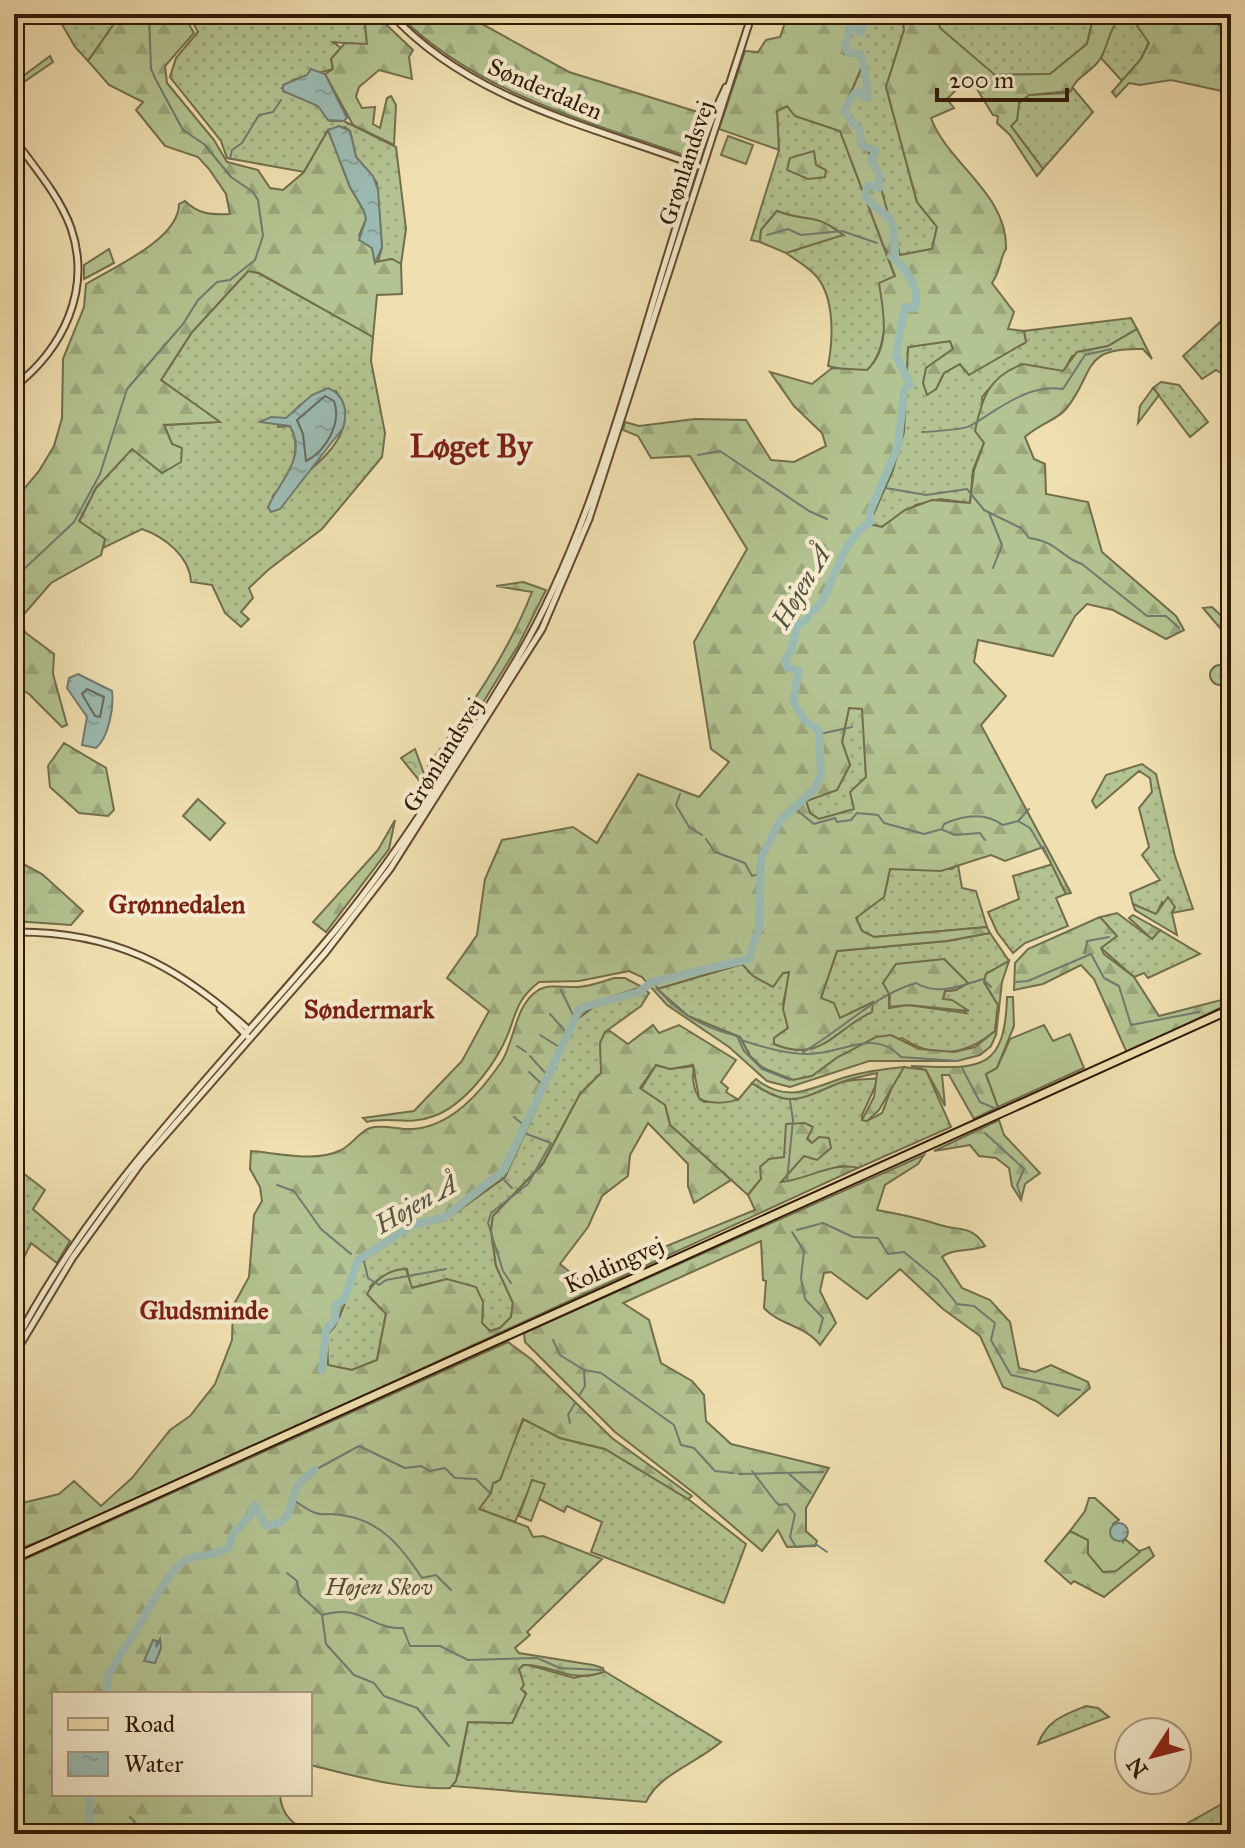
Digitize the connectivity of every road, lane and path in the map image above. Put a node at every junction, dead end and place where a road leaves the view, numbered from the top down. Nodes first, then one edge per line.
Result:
1 (391, 14) edge
2 (752, 14) edge
3 (14, 139) edge
4 (699, 167) junction
5 (14, 387) edge
6 (14, 932) edge
7 (1231, 1009) edge
8 (249, 1034) junction
9 (14, 1345) edge
10 (14, 1355) edge
11 (14, 1558) edge

1 - 4 street, Sønderdalen
2 - 4 street, Grønlandsvej
3 - 5 street
4 - 8 street, Grønlandsvej
6 - 8 street
7 - 11 main road, Koldingvej
8 - 9 street, Grønlandsvej
8 - 10 street, Grønlandsvej

